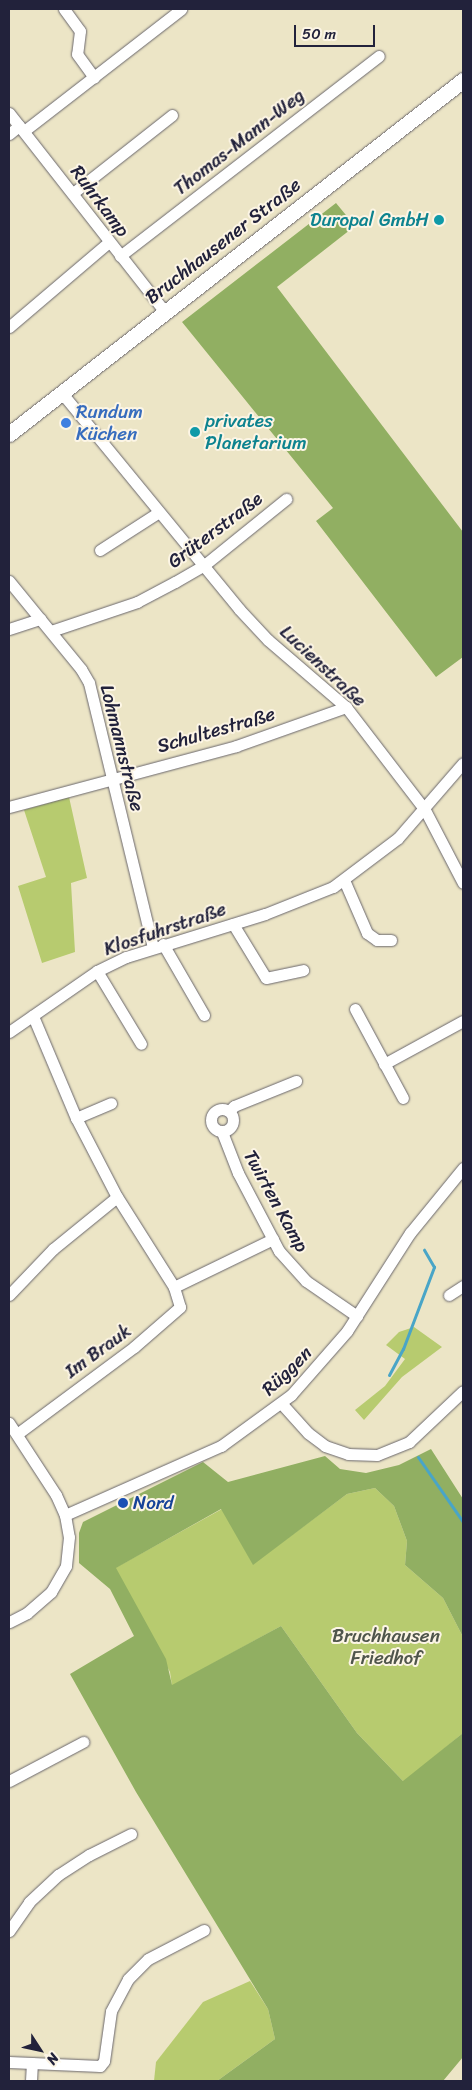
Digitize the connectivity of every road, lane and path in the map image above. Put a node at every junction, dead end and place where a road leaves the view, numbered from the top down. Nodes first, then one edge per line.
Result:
1 (64, 9) edge
2 (181, 9) edge
3 (379, 56) dead end
4 (94, 77) junction
5 (463, 80) edge
6 (9, 112) edge
7 (172, 116) dead end
8 (21, 128) junction
9 (9, 134) edge
10 (73, 193) junction
11 (109, 242) junction
12 (120, 256) junction
13 (164, 311) junction
14 (9, 327) edge
15 (61, 392) junction
16 (9, 434) edge
17 (286, 498) dead end
18 (159, 512) junction
19 (100, 550) dead end
20 (203, 566) junction
21 (9, 581) edge
22 (40, 619) junction
23 (9, 629) edge
24 (51, 631) junction
25 (346, 707) junction
26 (463, 763) edge
27 (111, 778) junction
28 (9, 807) edge
29 (425, 810) junction
30 (344, 880) junction
31 (463, 884) edge
32 (234, 924) junction
33 (391, 940) dead end
34 (158, 945) junction
35 (303, 970) dead end
36 (97, 971) junction
37 (355, 1009) dead end
38 (204, 1015) dead end
39 (33, 1016) junction
40 (463, 1021) edge
41 (9, 1032) edge
42 (141, 1044) dead end
43 (384, 1064) junction
44 (296, 1080) dead end
45 (404, 1098) dead end
46 (111, 1103) dead end
47 (229, 1112) junction
48 (76, 1118) junction
49 (222, 1132) junction
50 (463, 1168) edge
51 (117, 1197) junction
52 (272, 1239) junction
53 (463, 1286) edge
54 (174, 1287) junction
55 (9, 1295) edge
56 (449, 1295) dead end
57 (358, 1316) junction
58 (463, 1391) edge
59 (281, 1403) junction
60 (9, 1423) edge
61 (17, 1434) junction
62 (65, 1515) junction
63 (9, 1622) edge
64 (83, 1742) dead end
65 (9, 1781) edge
66 (132, 1834) dead end
67 (204, 1930) dead end
68 (9, 1931) edge
69 (9, 2062) edge
70 (38, 2063) junction
71 (31, 2081) edge

1 - 4 street
2 - 4 street
3 - 12 street, Thomas-Mann-Weg
4 - 8 street
5 - 13 street, Bruchhausener Straße
6 - 8 street, Ruhrkamp
7 - 10 street
8 - 9 street
8 - 10 street, Ruhrkamp
10 - 11 street, Ruhrkamp
11 - 12 street, Ruhrkamp
11 - 14 street
12 - 13 street, Ruhrkamp
13 - 15 street, Bruchhausener Straße
15 - 16 street, Bruchhausener Straße
15 - 18 street, Lucienstraße
17 - 20 street, Grüterstraße
18 - 19 street
18 - 20 street, Lucienstraße
20 - 24 street, Grüterstraße
20 - 25 street, Lucienstraße
21 - 22 street, Lohmannstraße
22 - 23 street
22 - 24 street, Lohmannstraße
24 - 27 street, Lohmannstraße
25 - 27 street, Schultestraße
25 - 29 street, Lucienstraße
26 - 29 street, Klosfuhrstraße
27 - 28 street, Schultestraße
27 - 34 street, Lohmannstraße
29 - 30 street, Klosfuhrstraße
29 - 31 street, Lucienstraße
30 - 32 street, Klosfuhrstraße
30 - 33 street
32 - 34 street, Klosfuhrstraße
32 - 35 street
34 - 36 street, Klosfuhrstraße
34 - 38 street, Lohmannstraße
36 - 39 street, Klosfuhrstraße
36 - 42 street
37 - 43 street
39 - 41 street, Klosfuhrstraße
39 - 48 street, Im Brauk
40 - 43 street
43 - 45 street
44 - 47 street
46 - 48 street
47 - 49 street
47 - 49 street
48 - 51 street, Im Brauk
49 - 52 street, Twirten Kamp
50 - 57 street, Rüggen
51 - 54 street, Im Brauk
51 - 55 street
52 - 54 street
52 - 57 street, Twirten Kamp
53 - 56 street
54 - 61 street, Im Brauk
57 - 59 street, Rüggen
58 - 59 street
59 - 62 street, Rüggen
60 - 61 street
61 - 62 street
62 - 63 street
64 - 65 street
66 - 68 street
67 - 70 street
69 - 70 street
70 - 71 street

